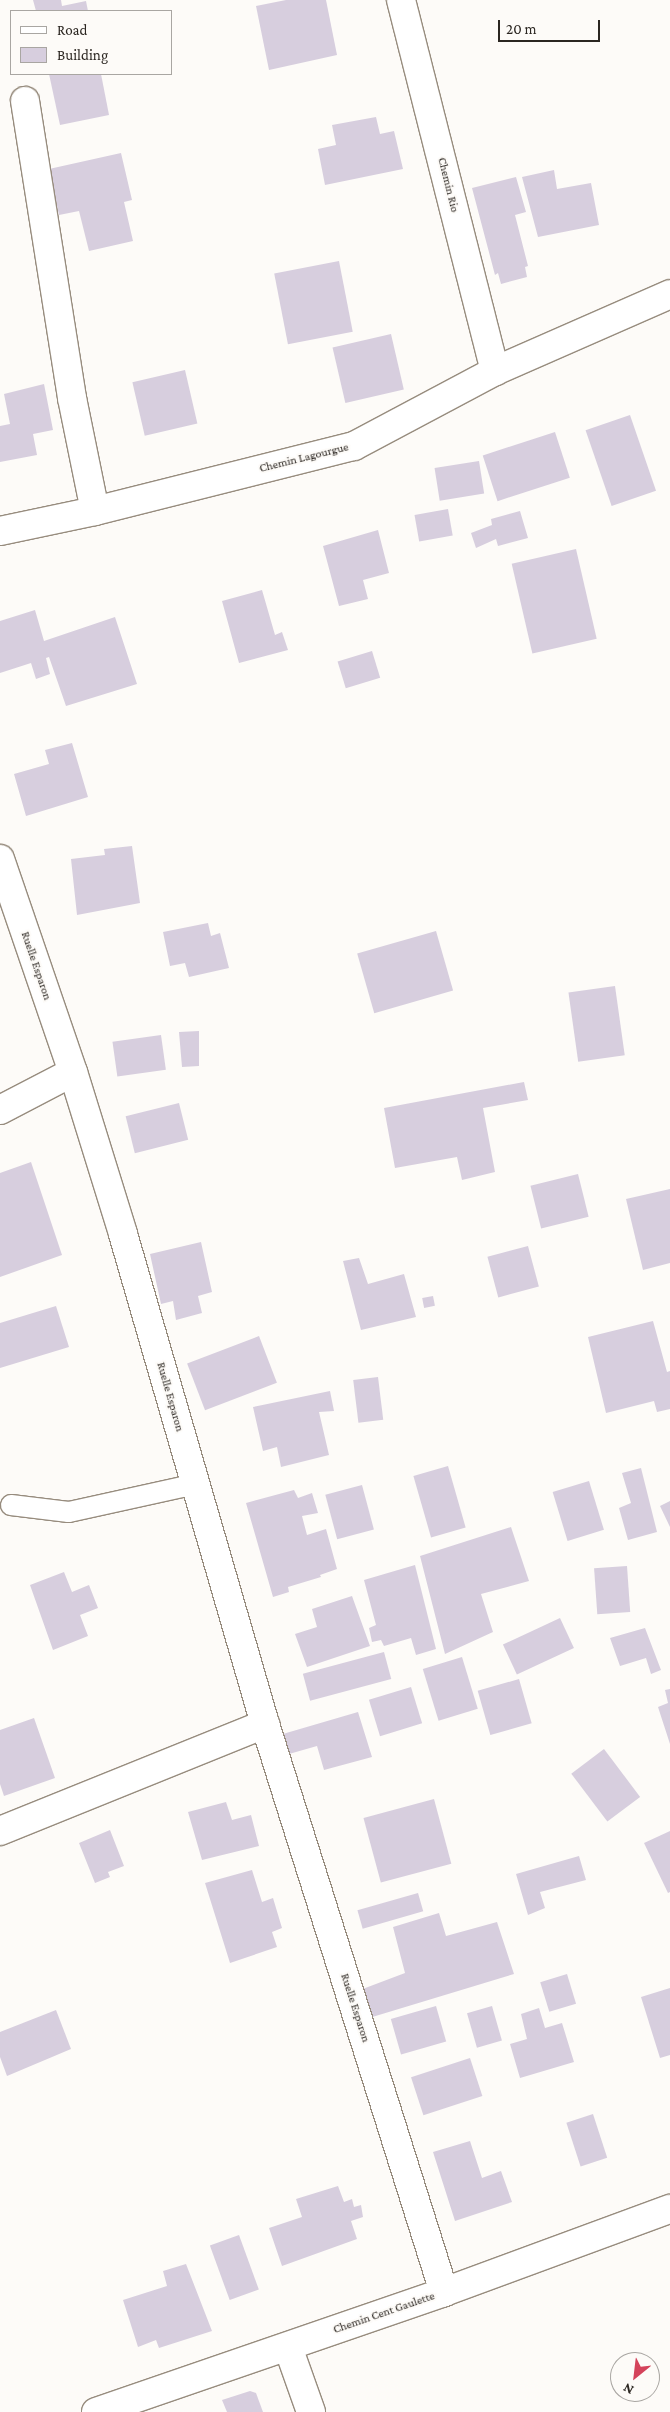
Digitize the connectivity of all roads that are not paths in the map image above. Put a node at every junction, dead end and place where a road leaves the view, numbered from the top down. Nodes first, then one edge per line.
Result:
1 (401, 0) edge
2 (25, 101) dead end
3 (670, 294) edge
4 (495, 370) junction
5 (94, 511) junction
6 (0, 531) edge
7 (0, 859) edge
8 (73, 1072) junction
9 (0, 1110) edge
10 (196, 1484) junction
11 (11, 1505) dead end
12 (265, 1724) junction
13 (0, 1831) edge
14 (670, 2209) edge
15 (444, 2292) junction
16 (288, 2347) junction
17 (96, 2412) edge
18 (311, 2412) edge

1 - 4 street, Chemin Rio
2 - 5 street
3 - 4 street, Chemin Lagourgue
4 - 5 street, Chemin Lagourgue
5 - 6 street, Chemin Lagourgue
7 - 8 street, Ruelle Esparon
8 - 9 street
8 - 10 street, Ruelle Esparon
10 - 11 lane
10 - 12 street, Ruelle Esparon
12 - 13 street
12 - 15 street, Ruelle Esparon
14 - 15 street, Chemin Cent Gaulette
15 - 16 street, Chemin Cent Gaulette
16 - 17 street, Chemin Cent Gaulette
16 - 18 street

